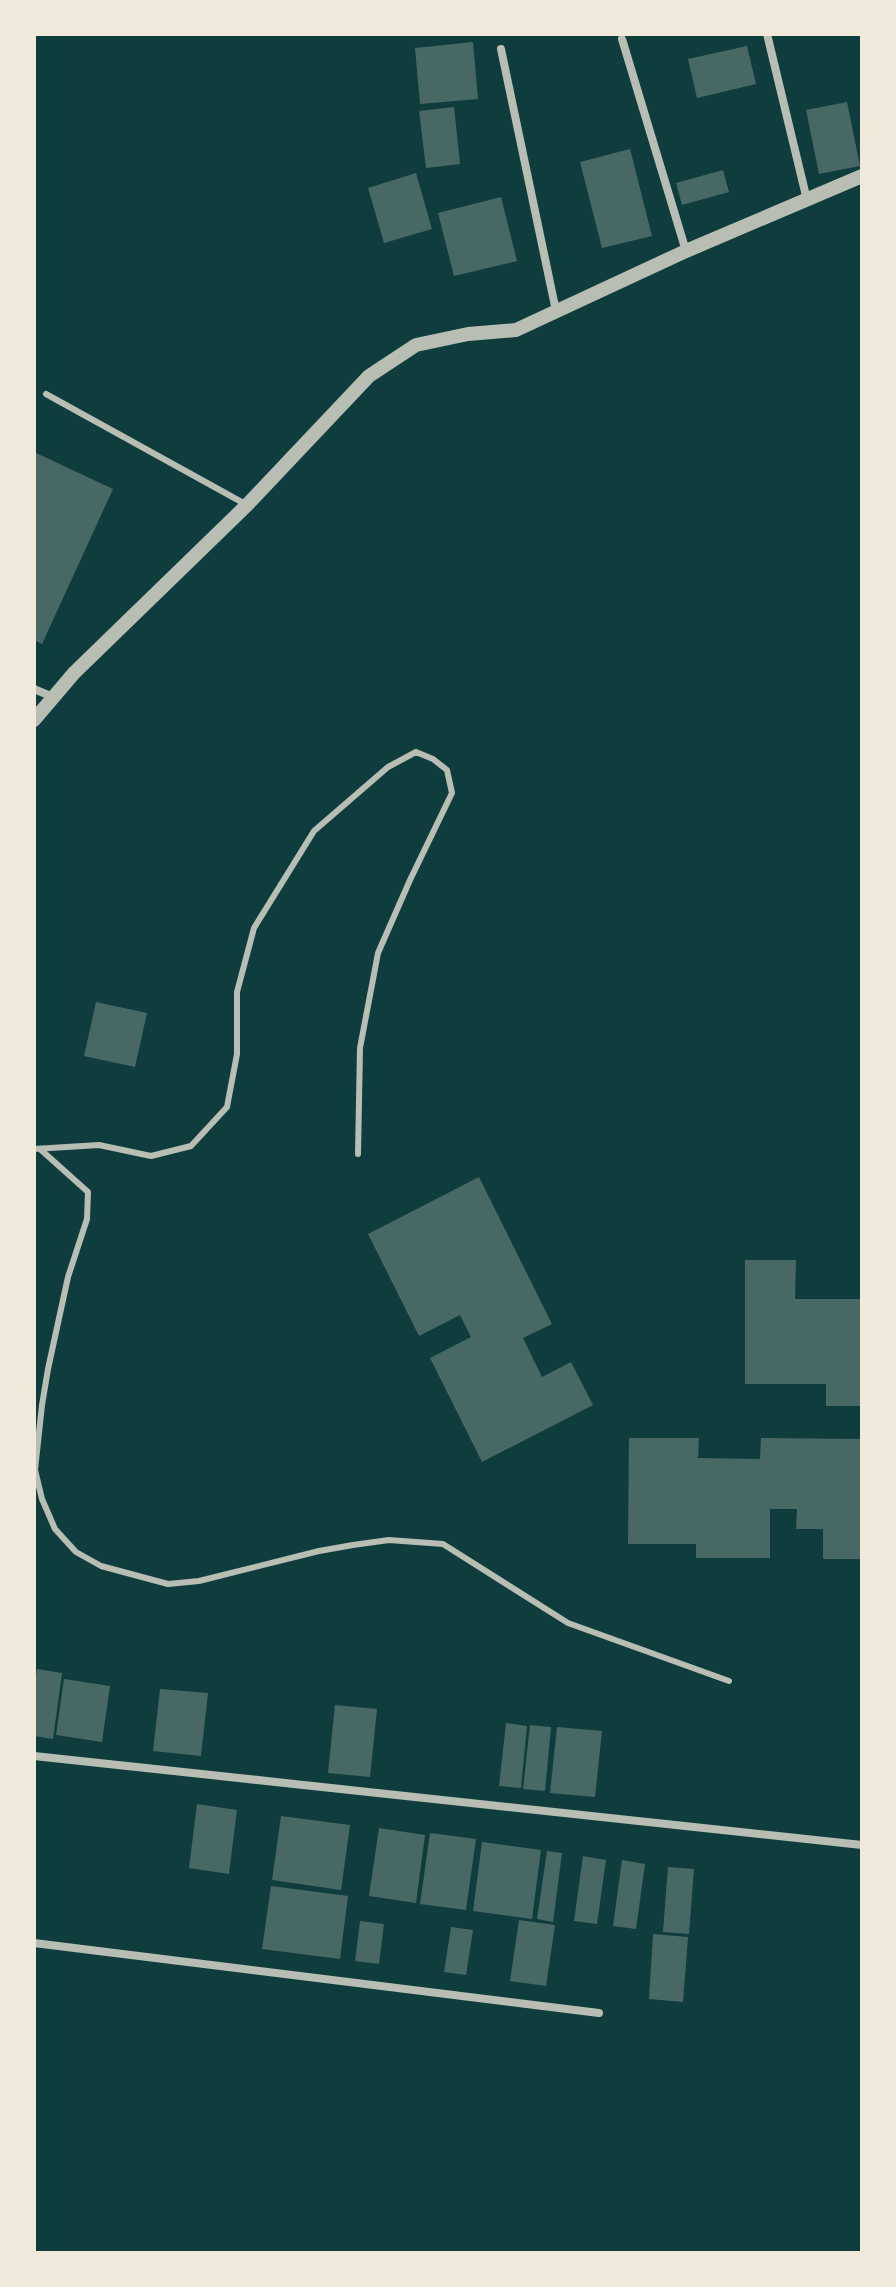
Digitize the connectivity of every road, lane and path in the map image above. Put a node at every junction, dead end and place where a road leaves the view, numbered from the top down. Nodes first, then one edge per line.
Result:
1 (767, 34) edge
2 (622, 39) dead end
3 (501, 49) dead end
4 (862, 176) edge
5 (807, 201) junction
6 (686, 251) junction
7 (556, 311) junction
8 (46, 394) dead end
9 (247, 505) junction
10 (34, 689) edge
11 (53, 697) junction
12 (34, 720) edge
13 (37, 1149) edge
14 (358, 1154) dead end
15 (729, 1681) dead end
16 (34, 1756) edge
17 (862, 1845) edge
18 (34, 1943) edge
19 (599, 2013) dead end

1 - 5 street
2 - 6 street
3 - 7 street
4 - 5 street
5 - 6 street
6 - 7 street
7 - 9 street
8 - 9 lane
9 - 11 street
10 - 11 street
11 - 12 street
13 - 14 lane
13 - 15 lane
16 - 17 street
18 - 19 street

